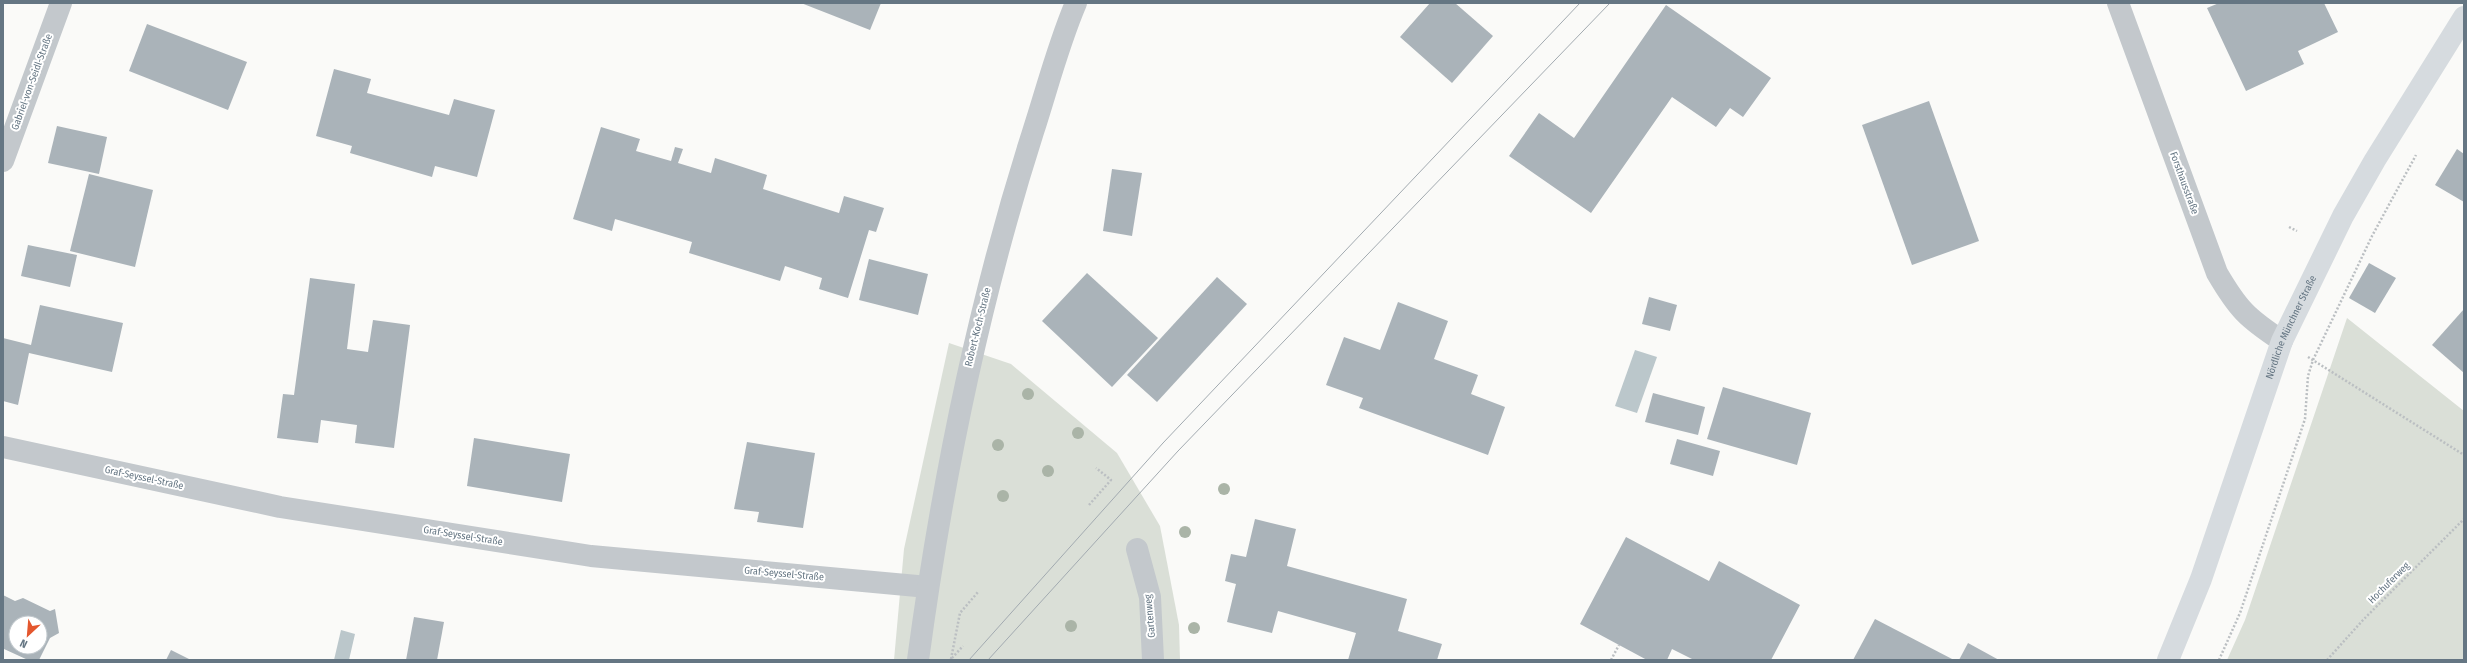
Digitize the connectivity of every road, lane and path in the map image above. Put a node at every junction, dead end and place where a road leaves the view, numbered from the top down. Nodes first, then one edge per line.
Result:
1 (61, 3) edge
2 (1076, 3) edge
3 (2118, 3) edge
4 (2464, 17) edge
5 (2420, 148) dead end
6 (3, 161) edge
7 (2289, 227) dead end
8 (2297, 231) dead end
9 (2282, 340) junction
10 (2313, 360) junction
11 (3, 447) edge
12 (2464, 455) edge
13 (1096, 468) dead end
14 (2280, 478) dead end
15 (2285, 480) junction
16 (1089, 505) dead end
17 (2464, 519) edge
18 (1137, 549) dead end
19 (928, 587) junction
20 (978, 592) dead end
21 (1619, 645) dead end
22 (963, 646) dead end
23 (918, 660) edge
24 (951, 660) edge
25 (1153, 660) edge
26 (1611, 660) edge
27 (2168, 660) edge
28 (2220, 660) edge
29 (2327, 660) edge

1 - 6 street, Gabriel-von-Seidl-Straße
2 - 19 street, Robert-Koch-Straße
3 - 9 street, Forsthausstraße
4 - 9 main road, Nördliche Münchner Straße
5 - 10 path
7 - 8 path
9 - 10 path
9 - 27 main road, Nördliche Münchner Straße
10 - 12 path
10 - 15 path
11 - 19 street, Graf-Seyssel-Straße
13 - 16 path
14 - 15 path
15 - 28 path
17 - 29 path, Hochuferweg
18 - 25 street, Gartenweg
19 - 23 street, Robert-Koch-Straße
20 - 24 path
21 - 26 path
22 - 24 path

